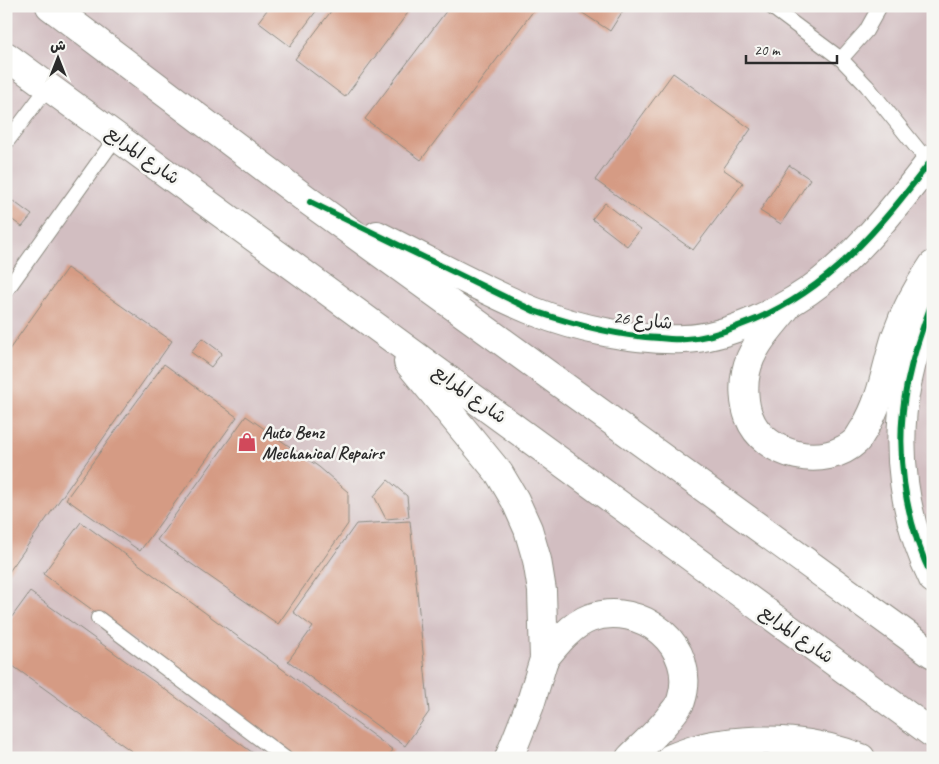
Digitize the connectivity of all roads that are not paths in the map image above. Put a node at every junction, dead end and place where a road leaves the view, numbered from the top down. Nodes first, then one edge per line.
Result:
1 (50, 6) edge
2 (770, 6) edge
3 (880, 6) edge
4 (6, 56) edge
5 (841, 59) junction
6 (48, 87) junction
7 (117, 136) junction
8 (6, 144) edge
9 (931, 160) edge
10 (310, 202) junction
11 (933, 265) edge
12 (6, 292) edge
13 (933, 300) edge
14 (790, 303) junction
15 (380, 328) junction
16 (933, 579) edge
17 (98, 618) dead end
18 (933, 654) edge
19 (544, 659) junction
20 (933, 734) edge
21 (284, 758) edge
22 (509, 758) edge
23 (630, 758) edge
24 (671, 758) edge
25 (861, 758) edge

1 - 10 main road
2 - 5 lane
3 - 5 lane
4 - 6 main road, شارع المرابع
5 - 9 lane
6 - 7 main road, شارع المرابع
6 - 8 lane
7 - 12 lane
7 - 15 main road, شارع المرابع
9 - 14 main road, شارع 26
10 - 14 main road, شارع 26
10 - 18 main road
11 - 14 main road
13 - 16 main road
15 - 19 main road
15 - 20 main road, شارع المرابع
17 - 21 lane
19 - 22 main road
19 - 23 main road
24 - 25 main road

